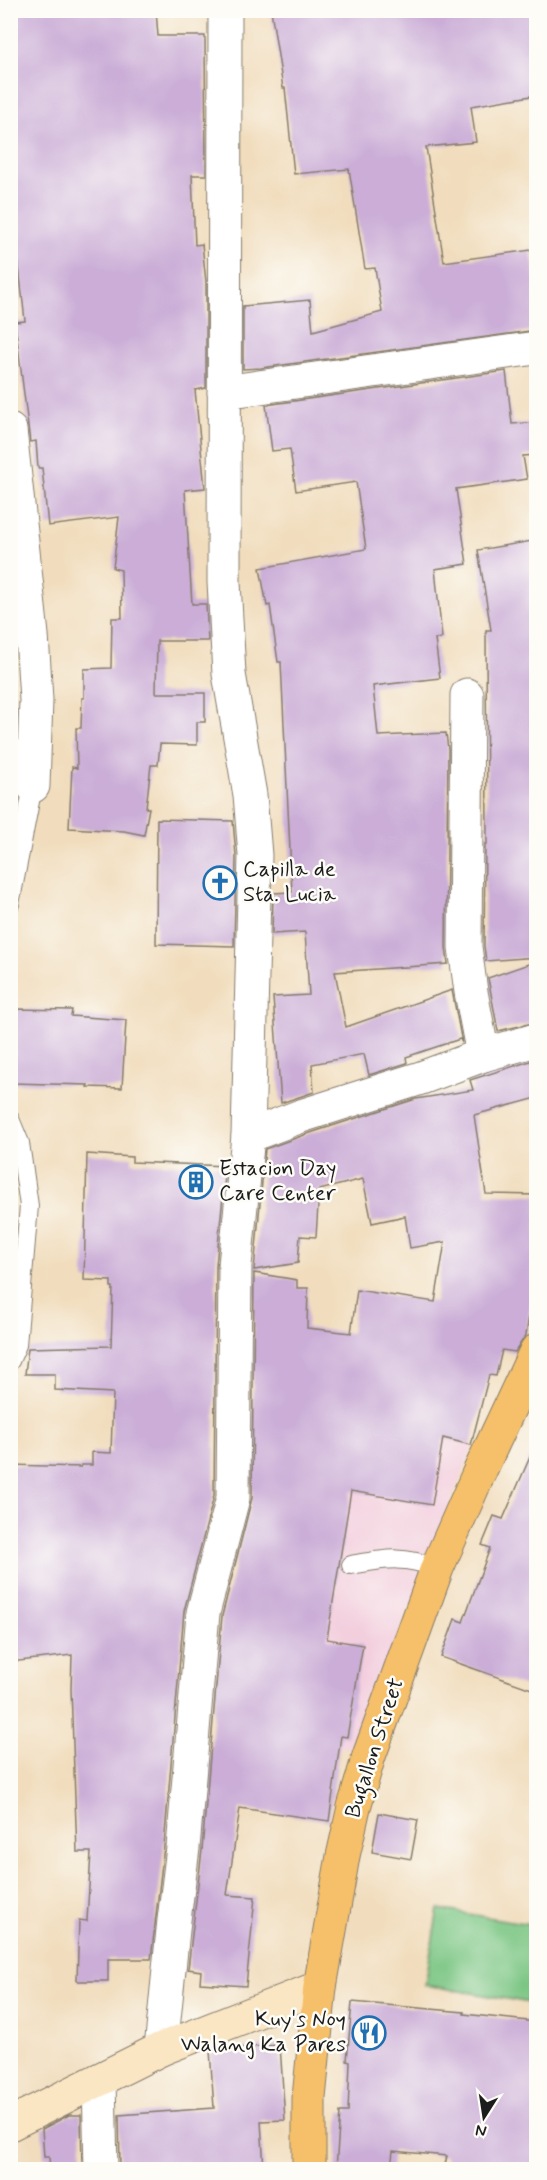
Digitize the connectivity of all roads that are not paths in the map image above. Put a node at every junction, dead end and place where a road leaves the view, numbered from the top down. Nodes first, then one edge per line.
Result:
1 (225, 10) edge
2 (537, 348) edge
3 (224, 392) junction
4 (10, 430) edge
5 (467, 695) dead end
6 (33, 786) joint
7 (10, 904) edge
8 (537, 1040) edge
9 (483, 1055) junction
10 (10, 1119) edge
11 (248, 1136) junction
12 (536, 1353) edge
13 (10, 1361) edge
14 (351, 1565) dead end
15 (437, 1568) junction
16 (320, 1987) junction
17 (161, 2049) junction
18 (99, 2080) junction
19 (10, 2124) edge
20 (101, 2169) edge
21 (309, 2169) edge

1 - 3 street
2 - 3 street
3 - 11 street
4 - 6 street
5 - 9 street
6 - 7 lane
8 - 9 street
9 - 11 street
10 - 13 lane
11 - 17 street
12 - 15 main road, Bugallon Street
14 - 15 lane
15 - 16 main road, Bugallon Street
16 - 17 main road
16 - 21 main road, Bugallon Street
17 - 18 main road
18 - 19 main road
18 - 20 street

